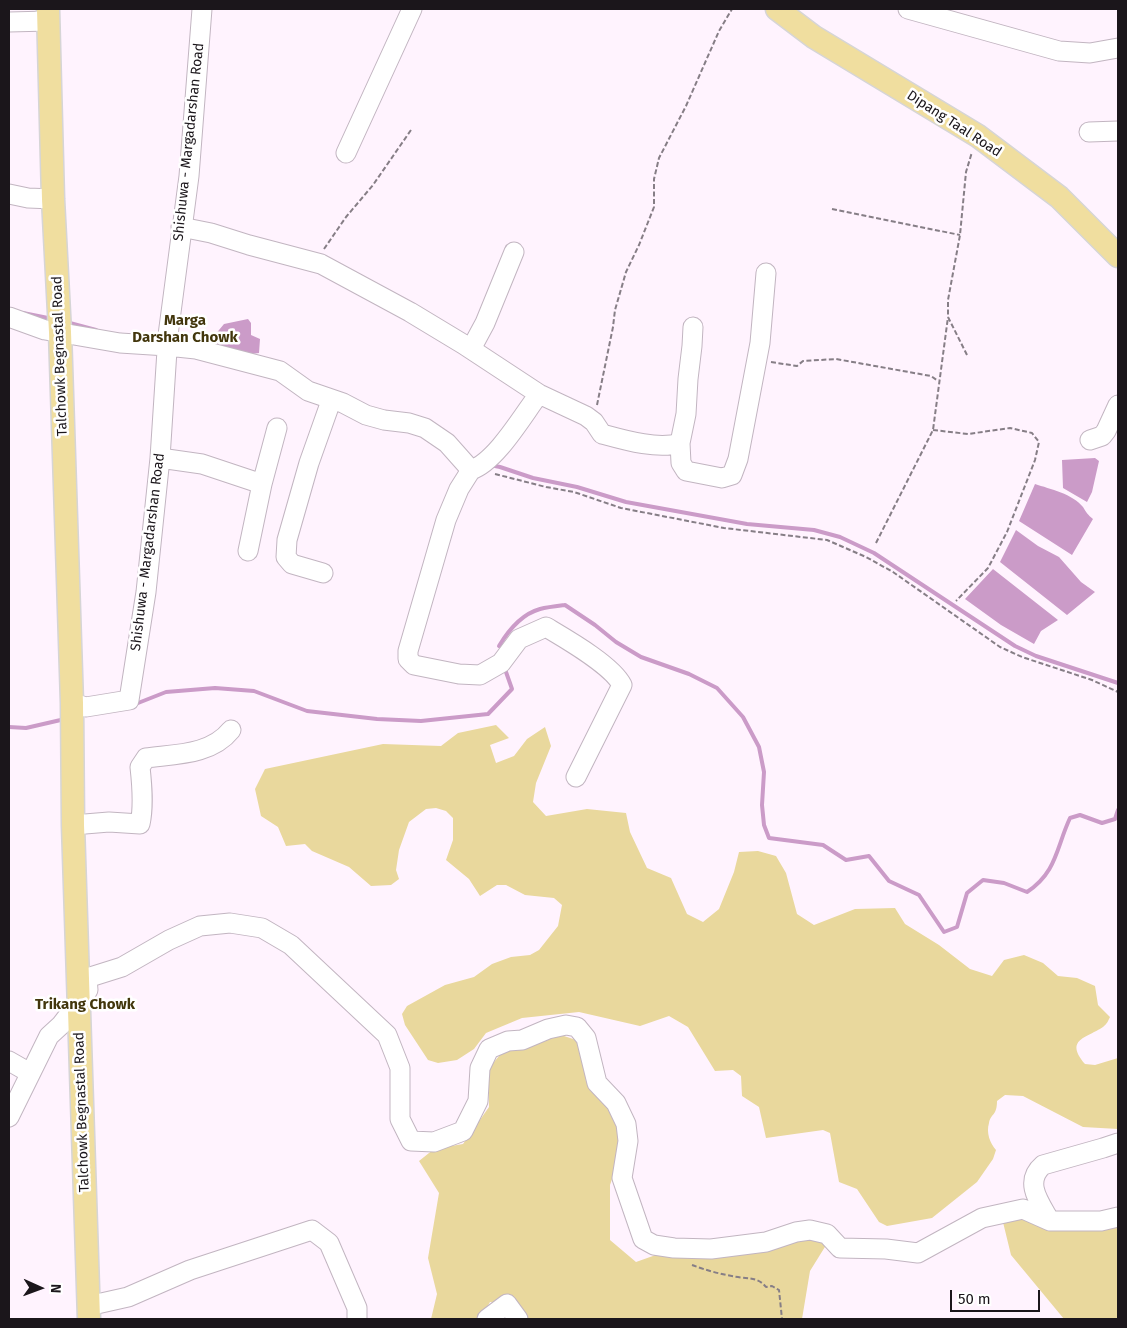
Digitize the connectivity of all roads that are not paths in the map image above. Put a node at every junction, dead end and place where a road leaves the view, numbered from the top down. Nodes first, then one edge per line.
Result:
1 (202, 9) edge
2 (412, 9) edge
3 (777, 9) edge
4 (908, 9) edge
5 (48, 15) edge
6 (9, 22) edge
7 (1118, 48) edge
8 (1089, 132) dead end
9 (1118, 132) edge
10 (346, 153) dead end
11 (9, 194) edge
12 (53, 199) junction
13 (181, 227) junction
14 (514, 252) dead end
15 (1118, 256) edge
16 (766, 273) dead end
17 (9, 317) edge
18 (693, 327) dead end
19 (60, 332) junction
20 (168, 340) junction
21 (470, 349) junction
22 (539, 394) junction
23 (331, 400) junction
24 (1118, 405) edge
25 (278, 428) dead end
26 (1090, 440) dead end
27 (680, 443) junction
28 (160, 458) junction
29 (478, 466) junction
30 (262, 484) junction
31 (248, 551) dead end
32 (323, 573) dead end
33 (73, 714) junction
34 (231, 730) dead end
35 (576, 777) dead end
36 (73, 825) junction
37 (78, 1003) junction
38 (9, 1061) edge
39 (30, 1073) junction
40 (9, 1117) edge
41 (1118, 1142) edge
42 (1118, 1217) edge
43 (1050, 1221) junction
44 (89, 1312) edge
45 (357, 1319) edge
46 (487, 1319) edge
47 (518, 1319) edge

1 - 13 street, Shishuwa - Margadarshan Road
2 - 10 street
3 - 15 main road, Dipang Taal Road
4 - 7 street
5 - 6 street
5 - 12 main road, Talchowk Begnastal Road
8 - 9 street
11 - 12 street
12 - 19 main road, Talchowk Begnastal Road
13 - 20 street, Shishuwa - Margadarshan Road
13 - 21 street
14 - 21 street
16 - 27 street
17 - 19 street
18 - 27 street
19 - 20 street
19 - 33 main road, Talchowk Begnastal Road
20 - 23 street
20 - 28 street, Shishuwa - Margadarshan Road
21 - 22 street
22 - 27 street
22 - 29 street
23 - 29 street
23 - 32 street
24 - 26 street
25 - 30 street
28 - 30 street
28 - 33 street, Shishuwa - Margadarshan Road
29 - 35 street
30 - 31 street
33 - 36 main road, Talchowk Begnastal Road
34 - 36 street
36 - 37 main road, Talchowk Begnastal Road
37 - 39 street
37 - 43 street
37 - 44 main road, Talchowk Begnastal Road
38 - 39 street
39 - 40 street
41 - 43 street
42 - 43 street
44 - 45 street
46 - 47 street

